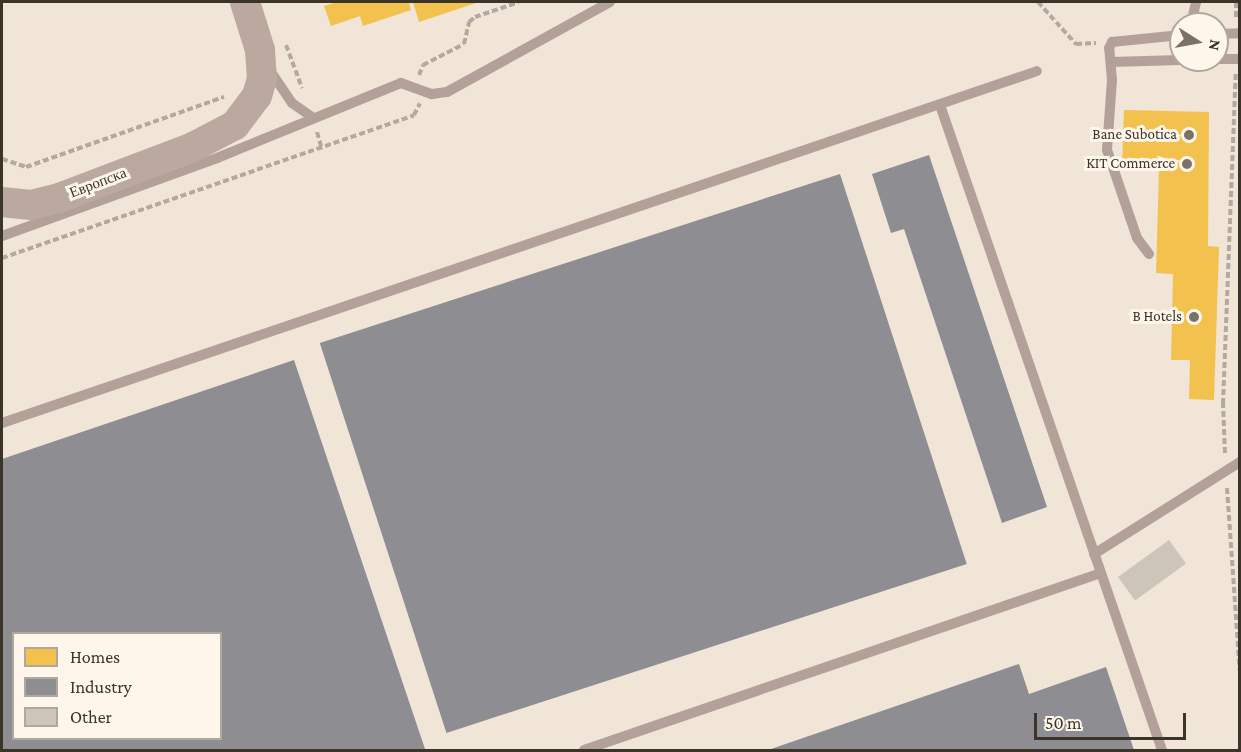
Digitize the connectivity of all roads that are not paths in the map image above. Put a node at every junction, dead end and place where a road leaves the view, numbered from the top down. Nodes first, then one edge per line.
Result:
1 (245, 2) edge
2 (610, 2) edge
3 (1169, 36) edge
4 (262, 58) junction
5 (1169, 60) edge
6 (1111, 62) junction
7 (1037, 72) dead end
8 (940, 105) junction
9 (312, 117) junction
10 (208, 148) junction
11 (2, 202) edge
12 (40, 214) junction
13 (2, 236) edge
14 (1149, 254) dead end
15 (2, 423) edge
16 (1239, 462) edge
17 (1094, 554) junction
18 (1101, 573) junction
19 (584, 750) edge
20 (1162, 750) edge

1 - 4 street
2 - 9 lane
3 - 6 lane
4 - 9 lane
4 - 10 street, Европска
5 - 6 lane
6 - 14 lane
7 - 8 lane
8 - 15 lane
8 - 17 lane
9 - 10 lane
10 - 12 street, Европска
11 - 12 street, Европска
12 - 13 lane
16 - 17 lane
17 - 18 lane
18 - 19 lane
18 - 20 lane

